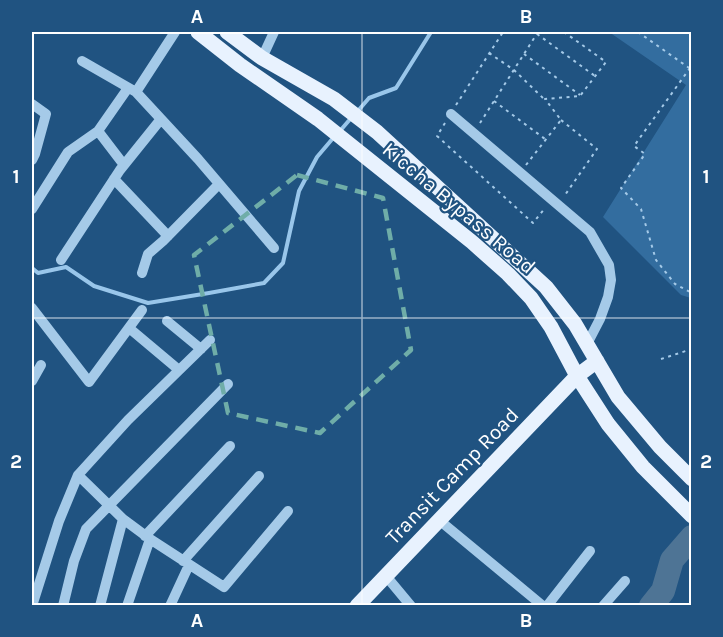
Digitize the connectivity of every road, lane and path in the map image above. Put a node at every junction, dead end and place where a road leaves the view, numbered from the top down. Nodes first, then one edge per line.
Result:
1 (175, 32) edge
2 (198, 32) edge
3 (227, 32) edge
4 (274, 32) edge
5 (564, 32) edge
6 (638, 32) edge
7 (538, 33) edge
8 (489, 53) dead end
9 (524, 54) junction
10 (262, 58) junction
11 (82, 61) dead end
12 (691, 69) edge
13 (514, 70) junction
14 (596, 76) junction
15 (132, 90) junction
16 (580, 96) junction
17 (544, 99) junction
18 (494, 101) junction
19 (32, 104) edge
20 (451, 114) dead end
21 (161, 120) junction
22 (561, 120) junction
23 (98, 130) junction
24 (473, 134) junction
25 (546, 139) junction
26 (32, 160) edge
27 (124, 165) junction
28 (520, 173) junction
29 (114, 178) junction
30 (219, 183) junction
31 (558, 205) junction
32 (32, 209) edge
33 (168, 236) junction
34 (273, 249) dead end
35 (61, 260) dead end
36 (142, 273) dead end
37 (692, 293) edge
38 (32, 308) edge
39 (142, 310) dead end
40 (167, 321) dead end
41 (129, 328) junction
42 (210, 340) dead end
43 (587, 344) junction
44 (201, 349) junction
45 (692, 349) edge
46 (661, 359) dead end
47 (597, 361) junction
48 (41, 365) dead end
49 (179, 370) junction
50 (577, 376) junction
51 (32, 381) edge
52 (228, 384) dead end
53 (230, 446) dead end
54 (78, 475) junction
55 (259, 476) dead end
56 (692, 479) edge
57 (108, 506) junction
58 (288, 511) dead end
59 (689, 514) edge
60 (123, 519) junction
61 (439, 520) junction
62 (147, 538) junction
63 (590, 551) dead end
64 (186, 563) junction
65 (386, 576) junction
66 (625, 581) dead end
67 (360, 605) edge
68 (32, 606) edge
69 (63, 606) edge
70 (100, 606) edge
71 (127, 606) edge
72 (170, 606) edge
73 (411, 606) edge
74 (545, 606) edge
75 (603, 606) edge

1 - 15 street
2 - 50 main road, Kiccha Bypass Road
3 - 10 main road
4 - 10 street
5 - 14 path
6 - 12 path
7 - 9 path
7 - 14 path
8 - 13 path
9 - 13 path
9 - 16 path
10 - 43 main road
11 - 15 street
12 - 37 path
13 - 17 path
13 - 18 path
14 - 16 path
15 - 21 street
15 - 23 street
16 - 17 path
17 - 22 path
18 - 24 path
18 - 25 path
19 - 26 street
20 - 24 street
21 - 27 street
21 - 30 street
22 - 25 path
22 - 31 path
23 - 27 street
23 - 32 street
24 - 28 street
25 - 28 path
27 - 29 street
28 - 31 street
29 - 33 street
29 - 35 street
30 - 33 street
30 - 34 street
31 - 43 street
33 - 36 street
38 - 41 street
39 - 41 street
40 - 44 street
41 - 49 street
42 - 44 street
43 - 47 main road
44 - 49 street
45 - 46 path
47 - 50 main road, Transit Camp Road
47 - 56 main road
48 - 51 street
49 - 54 street
50 - 59 main road, Kiccha Bypass Road
50 - 61 main road, Transit Camp Road
52 - 57 street
53 - 62 street
54 - 57 street
54 - 68 street
55 - 64 street
57 - 60 street
57 - 69 street
58 - 64 street
60 - 62 street
60 - 70 street
61 - 65 main road, Transit Camp Road
61 - 74 street
62 - 64 street
62 - 71 street
63 - 74 street
64 - 72 street
65 - 67 main road, Transit Camp Road
65 - 73 street
66 - 75 street

